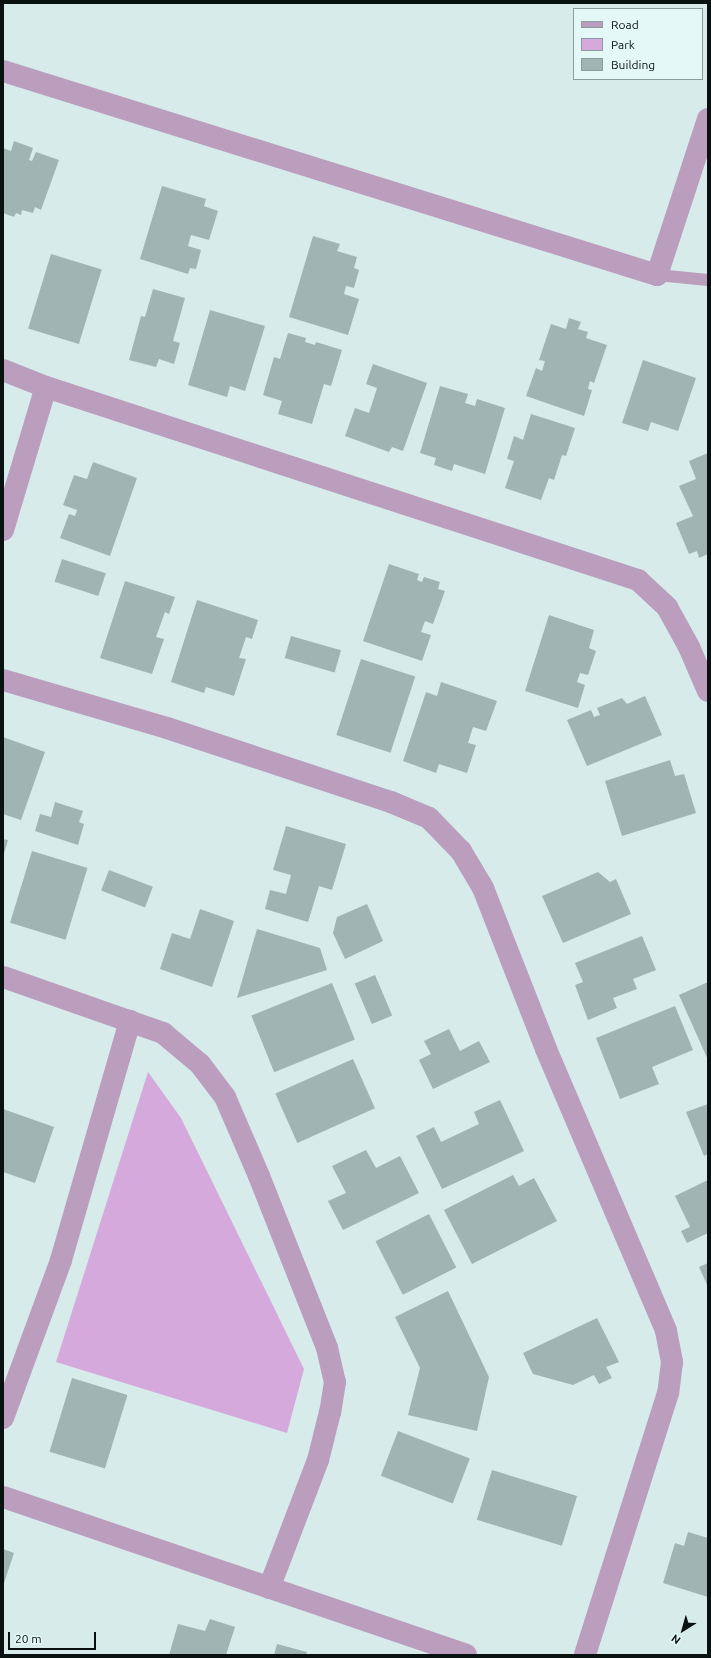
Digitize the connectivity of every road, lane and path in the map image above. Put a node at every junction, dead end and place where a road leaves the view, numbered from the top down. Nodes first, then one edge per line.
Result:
1 (3, 71) edge
2 (708, 119) edge
3 (657, 275) junction
4 (708, 280) edge
5 (3, 370) edge
6 (46, 386) junction
7 (3, 530) edge
8 (3, 680) edge
9 (708, 691) edge
10 (3, 977) edge
11 (130, 1021) junction
12 (3, 1418) edge
13 (3, 1497) edge
14 (269, 1588) junction
15 (466, 1655) edge
16 (586, 1655) edge

1 - 3 street
2 - 3 street
3 - 4 lane
5 - 6 street
6 - 7 street
6 - 9 street
8 - 16 street
10 - 11 street
11 - 12 street
11 - 14 street
13 - 14 street
14 - 15 street

